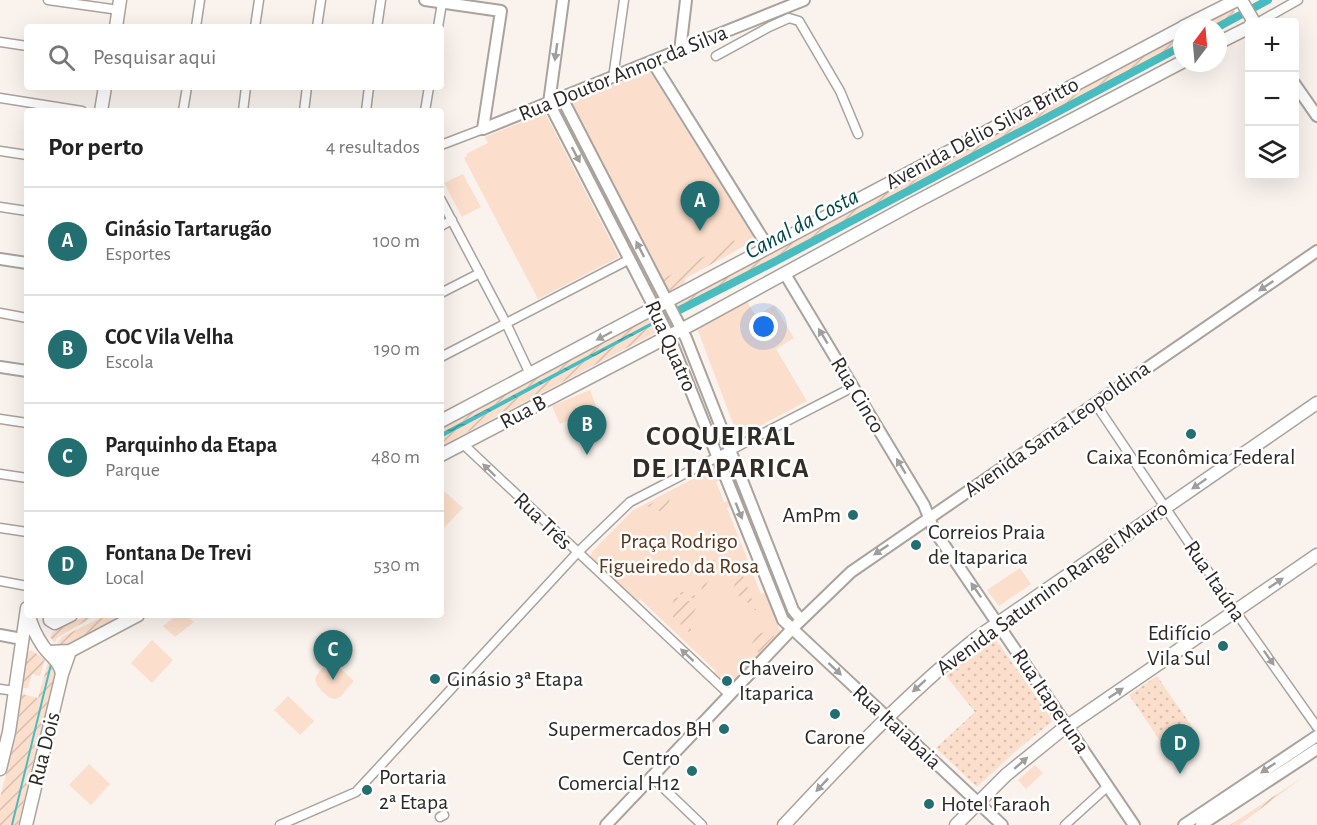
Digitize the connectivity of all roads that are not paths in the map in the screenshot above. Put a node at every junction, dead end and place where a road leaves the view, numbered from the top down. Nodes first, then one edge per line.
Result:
1 (48, 0) edge
2 (200, 0) edge
3 (259, 0) edge
4 (321, 0) edge
5 (381, 0) edge
6 (425, 0) edge
7 (563, 0) edge
8 (624, 0) edge
9 (686, 0) edge
10 (804, 0) edge
11 (1298, 0) edge
12 (122, 3) edge
13 (442, 3) junction
14 (789, 3) edge
15 (502, 5) edge
16 (1248, 14) edge
17 (1227, 18) edge
18 (117, 24) edge
19 (121, 24) edge
20 (196, 24) edge
21 (255, 24) edge
22 (317, 24) edge
23 (377, 24) edge
24 (438, 24) edge
25 (1173, 32) edge
26 (1227, 34) edge
27 (0, 42) edge
28 (24, 46) edge
29 (680, 51) junction
30 (716, 56) dead end
31 (652, 61) junction
32 (1173, 67) edge
33 (613, 78) junction
34 (105, 90) edge
35 (110, 90) edge
36 (186, 90) edge
37 (246, 90) edge
38 (307, 90) edge
39 (369, 90) edge
40 (428, 90) edge
41 (1299, 90) edge
42 (0, 98) edge
43 (562, 98) junction
44 (549, 103) junction
45 (102, 106) edge
46 (63, 108) edge
47 (184, 108) edge
48 (243, 108) edge
49 (304, 108) edge
50 (366, 108) edge
51 (426, 108) edge
52 (1317, 116) edge
53 (483, 129) junction
54 (858, 134) dead end
55 (444, 144) edge
56 (0, 151) edge
57 (24, 155) edge
58 (444, 205) edge
59 (0, 207) edge
60 (24, 211) edge
61 (452, 220) junction
62 (444, 224) edge
63 (768, 247) junction
64 (1317, 251) edge
65 (0, 259) edge
66 (630, 259) junction
67 (24, 263) edge
68 (480, 273) junction
69 (785, 274) junction
70 (444, 291) edge
71 (668, 303) junction
72 (656, 310) junction
73 (0, 313) edge
74 (24, 317) edge
75 (506, 323) junction
76 (679, 324) junction
77 (666, 330) junction
78 (444, 355) edge
79 (0, 367) edge
80 (24, 371) edge
81 (530, 374) junction
82 (853, 387) junction
83 (1095, 403) junction
84 (1317, 403) edge
85 (0, 419) edge
86 (444, 419) edge
87 (24, 423) edge
88 (463, 444) junction
89 (730, 450) junction
90 (444, 454) edge
91 (717, 457) junction
92 (0, 474) edge
93 (24, 478) edge
94 (1166, 507) junction
95 (929, 517) junction
96 (0, 528) edge
97 (24, 532) edge
98 (766, 543) junction
99 (754, 548) junction
100 (577, 553) junction
101 (1317, 555) edge
102 (778, 572) junction
103 (766, 577) junction
104 (0, 581) edge
105 (24, 585) edge
106 (1235, 610) junction
107 (25, 618) edge
108 (30, 618) edge
109 (132, 618) edge
110 (801, 620) junction
111 (997, 622) junction
112 (792, 629) junction
113 (0, 635) edge
114 (21, 645) junction
115 (46, 650) junction
116 (70, 651) junction
117 (62, 674) junction
118 (0, 688) edge
119 (15, 691) junction
120 (730, 695) junction
121 (886, 718) junction
122 (1067, 726) junction
123 (1317, 727) edge
124 (1317, 736) edge
125 (2, 743) edge
126 (1317, 749) edge
127 (0, 770) edge
128 (651, 776) junction
129 (1108, 786) junction
130 (978, 802) junction
131 (26, 825) edge
132 (280, 825) edge
133 (606, 825) edge
134 (702, 825) edge
135 (784, 825) edge
136 (956, 825) edge
137 (1002, 825) edge
138 (1065, 825) edge
139 (1134, 825) edge
140 (1184, 825) edge
141 (1201, 825) edge

1 - 12 street
2 - 20 street
3 - 21 street
4 - 22 street
5 - 23 street
6 - 13 street
7 -> 44 street
8 - 33 street
9 - 29 street
10 - 14 street, Rua Doutor Annor da Silva
11 - 16 street, Avenida Délio Silva Britto
12 - 18 main road
12 - 19 street
13 - 15 street
13 - 24 street
14 - 29 street, Rua Doutor Annor da Silva
15 - 53 street
16 - 17 main road, Avenida Délio Silva Britto
16 - 26 main road, Avenida Délio Silva Britto
25 - 63 main road, Avenida Délio Silva Britto
27 - 28 street
29 - 31 street, Rua Doutor Annor da Silva
30 - 54 street
31 - 33 street, Rua Doutor Annor da Silva
31 - 63 street
32 - 69 main road, Avenida Délio Silva Britto
33 - 43 street, Rua Doutor Annor da Silva
34 - 45 main road
35 - 45 street
36 - 47 street
37 - 48 street
38 - 49 street
39 - 50 street
40 - 51 street
41 - 52 street
42 - 46 street
43 - 44 street, Rua Doutor Annor da Silva
71 -> 43 street, Rua Quatro
44 - 53 street, Rua Doutor Annor da Silva
44 -> 66 street, Rua Quatro
53 - 55 street, Rua Doutor Annor da Silva
56 - 57 street
58 - 61 street
59 - 60 street
61 - 62 street
61 - 68 street
63 - 71 main road, Avenida Délio Silva Britto
64 -> 83 street, Avenida Santa Leopoldina
65 - 67 street
66 - 72 street, Rua Quatro
66 - 75 street
68 - 70 street
68 - 75 street
69 - 76 main road, Avenida Délio Silva Britto
82 -> 69 street, Rua Cinco
71 - 72 main road, Avenida Délio Silva Britto
71 - 76 street, Rua Quatro
72 - 77 street, Rua Quatro
72 -> 81 main road, Avenida Délio Silva Britto
73 - 74 street
75 - 78 street
75 - 81 street
76 - 77 main road, Avenida Délio Silva Britto
76 - 89 street, Rua Quatro
77 - 88 main road, Rua B
77 - 91 street, Rua Quatro
79 - 80 street
81 - 86 main road, Avenida Délio Silva Britto
82 - 89 street
95 -> 82 street, Rua Cinco
83 - 94 street, Rua Itaúna
83 - 95 street, Avenida Santa Leopoldina
84 -> 94 main road, Avenida Saturnino Rangel Mauro
85 - 87 street
88 - 90 main road, Rua B
100 -> 88 street, Rua Três
89 - 91 street
89 - 98 street, Rua Quatro
91 -> 99 street, Rua Quatro
91 - 100 street
92 - 93 street
94 - 106 street, Rua Itaúna
94 - 111 main road, Avenida Saturnino Rangel Mauro
95 -> 110 street, Avenida Santa Leopoldina
111 -> 95 street, Rua Itaperuna
96 - 97 street
98 - 99 street
98 - 102 street, Rua Quatro
99 - 103 street, Rua Quatro
120 -> 100 street, Rua Três
100 - 132 street
106 -> 101 main road
102 - 103 street
102 - 110 street, Rua Quatro
103 - 112 street, Rua Quatro
104 - 105 street
122 -> 106 main road
106 -> 123 street, Rua Itaúna
107 - 114 main road
108 - 115 main road
109 - 116 main road
110 - 112 street, Avenida Santa Leopoldina
111 -> 121 main road, Avenida Saturnino Rangel Mauro
111 - 122 street, Rua Itaperuna
112 - 120 street, Avenida Santa Leopoldina
112 -> 121 street, Rua Itaiabaia
113 - 114 street
114 - 115 main road
114 - 119 main road
115 - 116 main road
115 - 117 main road
116 - 117 main road, Rua Dois
117 - 131 main road, Rua Dois
118 - 119 street
119 - 125 main road
120 - 128 street, Avenida Santa Leopoldina
121 - 130 street, Rua Itaiabaia
121 -> 135 main road, Avenida Saturnino Rangel Mauro
122 - 129 street, Rua Itaperuna
130 -> 122 main road
124 -> 140 street
125 - 127 main road
126 - 141 street
128 - 133 street, Avenida Santa Leopoldina
128 - 134 street
129 - 138 street
129 - 139 street, Rua Itaperuna
130 - 136 main road
130 - 137 street, Rua Itaiabaia

